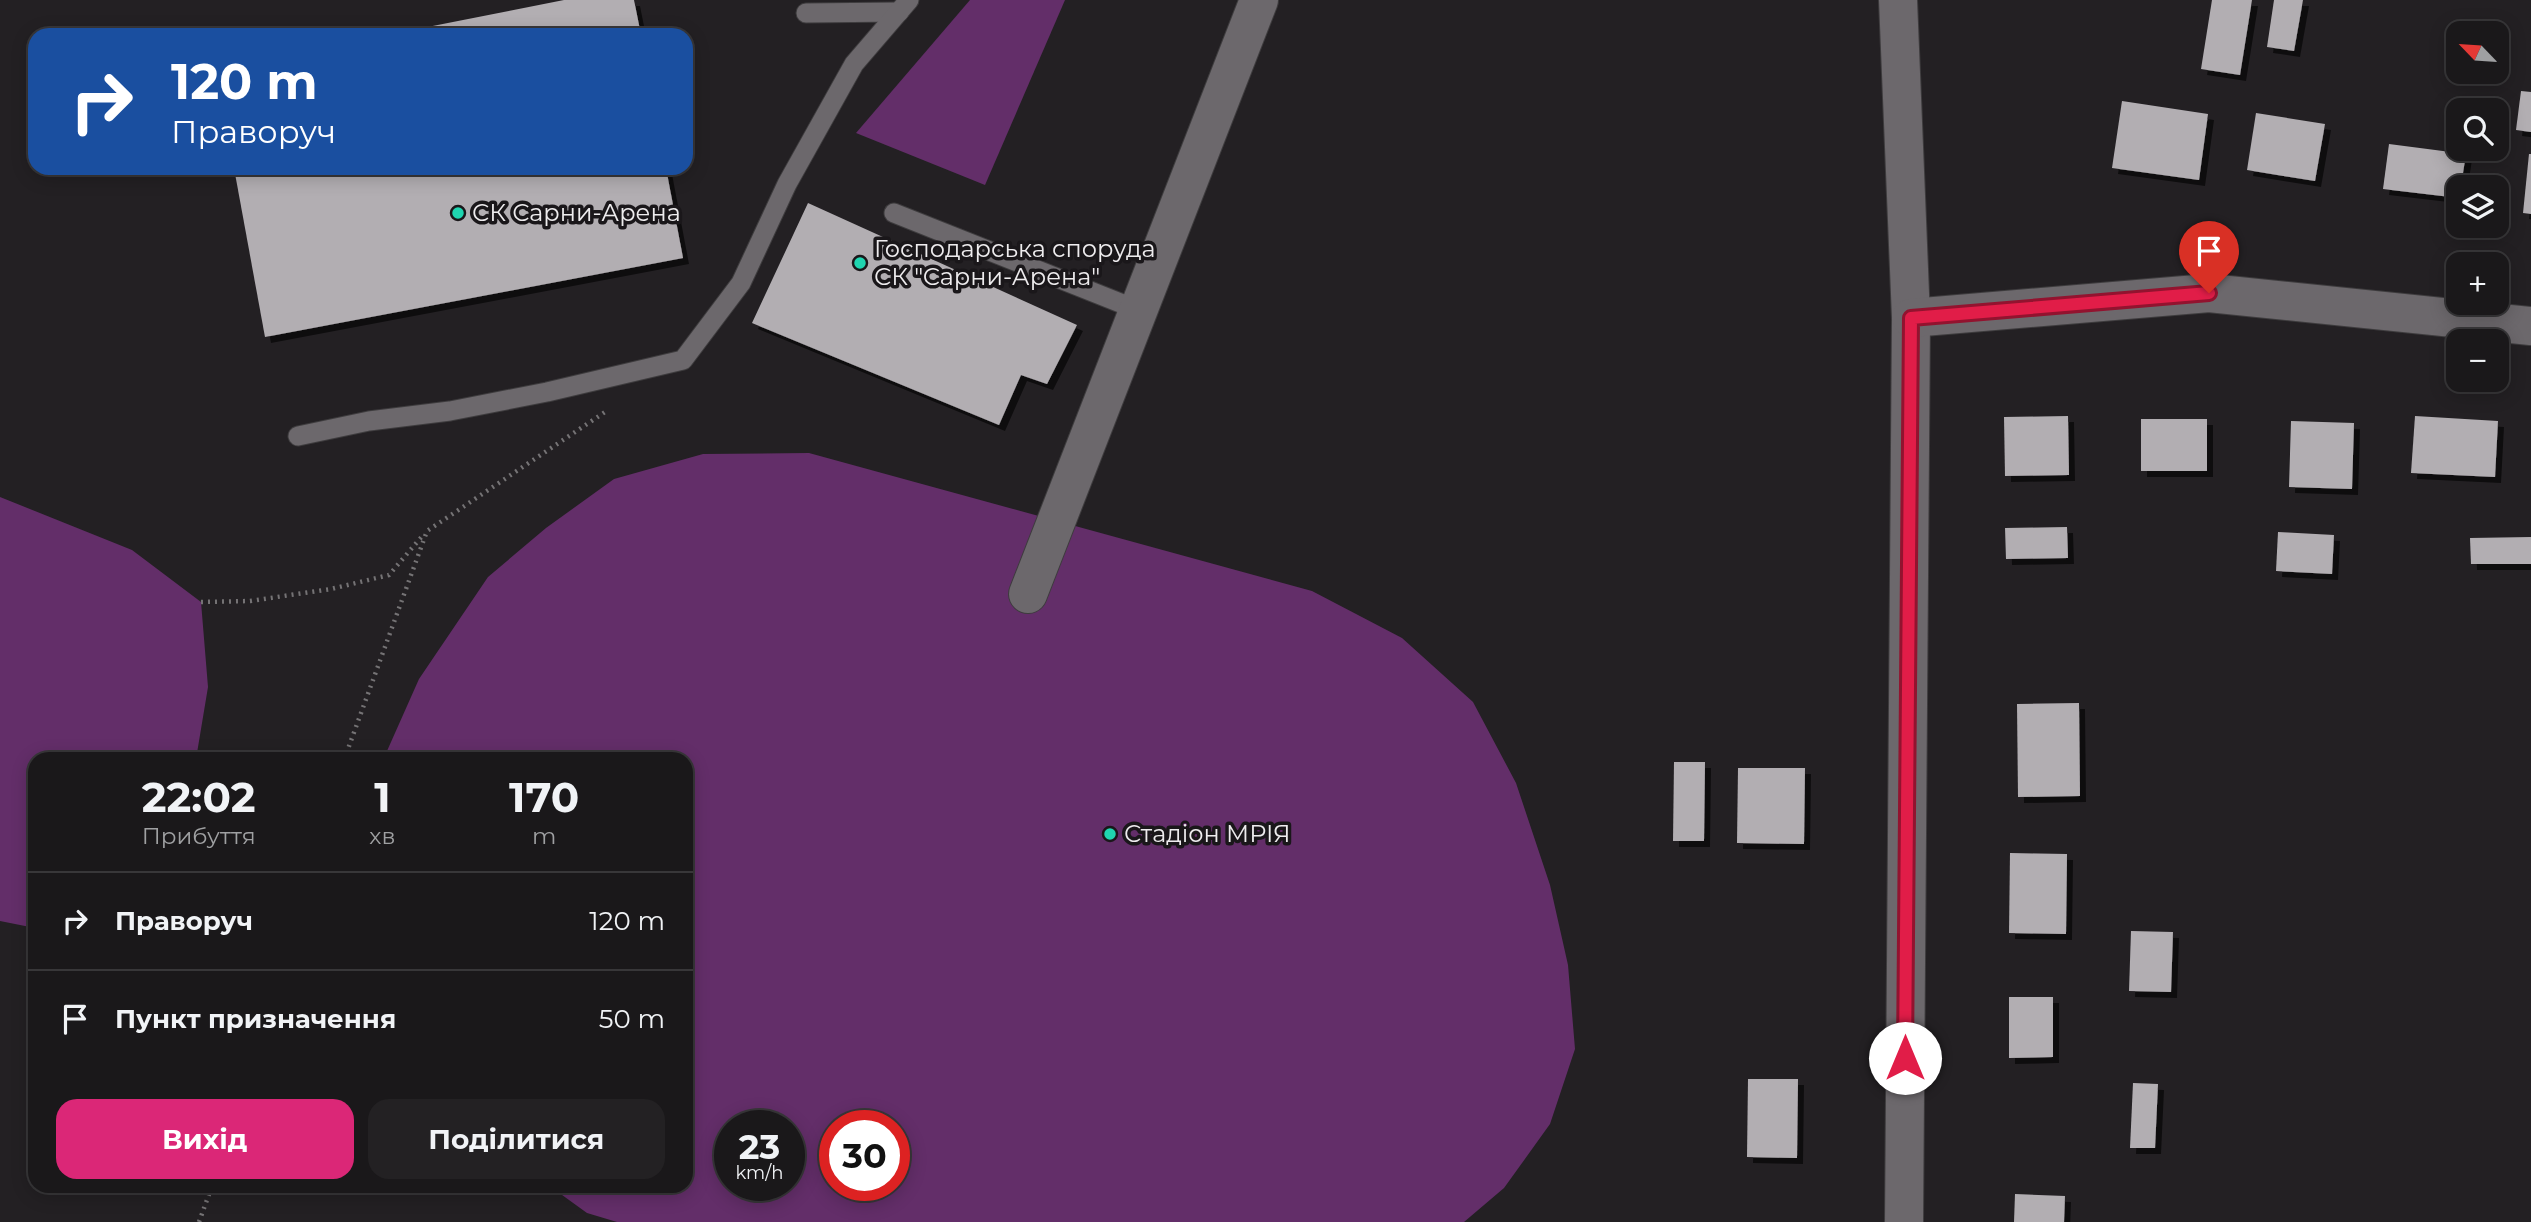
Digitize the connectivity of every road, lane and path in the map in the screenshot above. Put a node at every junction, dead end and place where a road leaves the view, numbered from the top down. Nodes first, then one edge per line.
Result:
1 (1259, 0) edge
2 (1898, 0) edge
3 (904, 6) edge
4 (806, 13) dead end
5 (894, 214) dead end
6 (1139, 310) junction
7 (1911, 318) junction
8 (2531, 326) edge
9 (616, 404) dead end
10 (298, 436) dead end
11 (426, 531) junction
12 (1028, 594) dead end
13 (201, 602) dead end
14 (347, 752) edge
15 (209, 1193) edge
16 (199, 1222) edge
17 (1904, 1222) edge

1 - 6 street
2 - 7 street
3 - 4 lane
3 - 10 lane
5 - 6 lane
6 - 12 street
7 - 8 street
7 - 17 street
9 - 11 path
11 - 13 path
11 - 14 path
15 - 16 path

